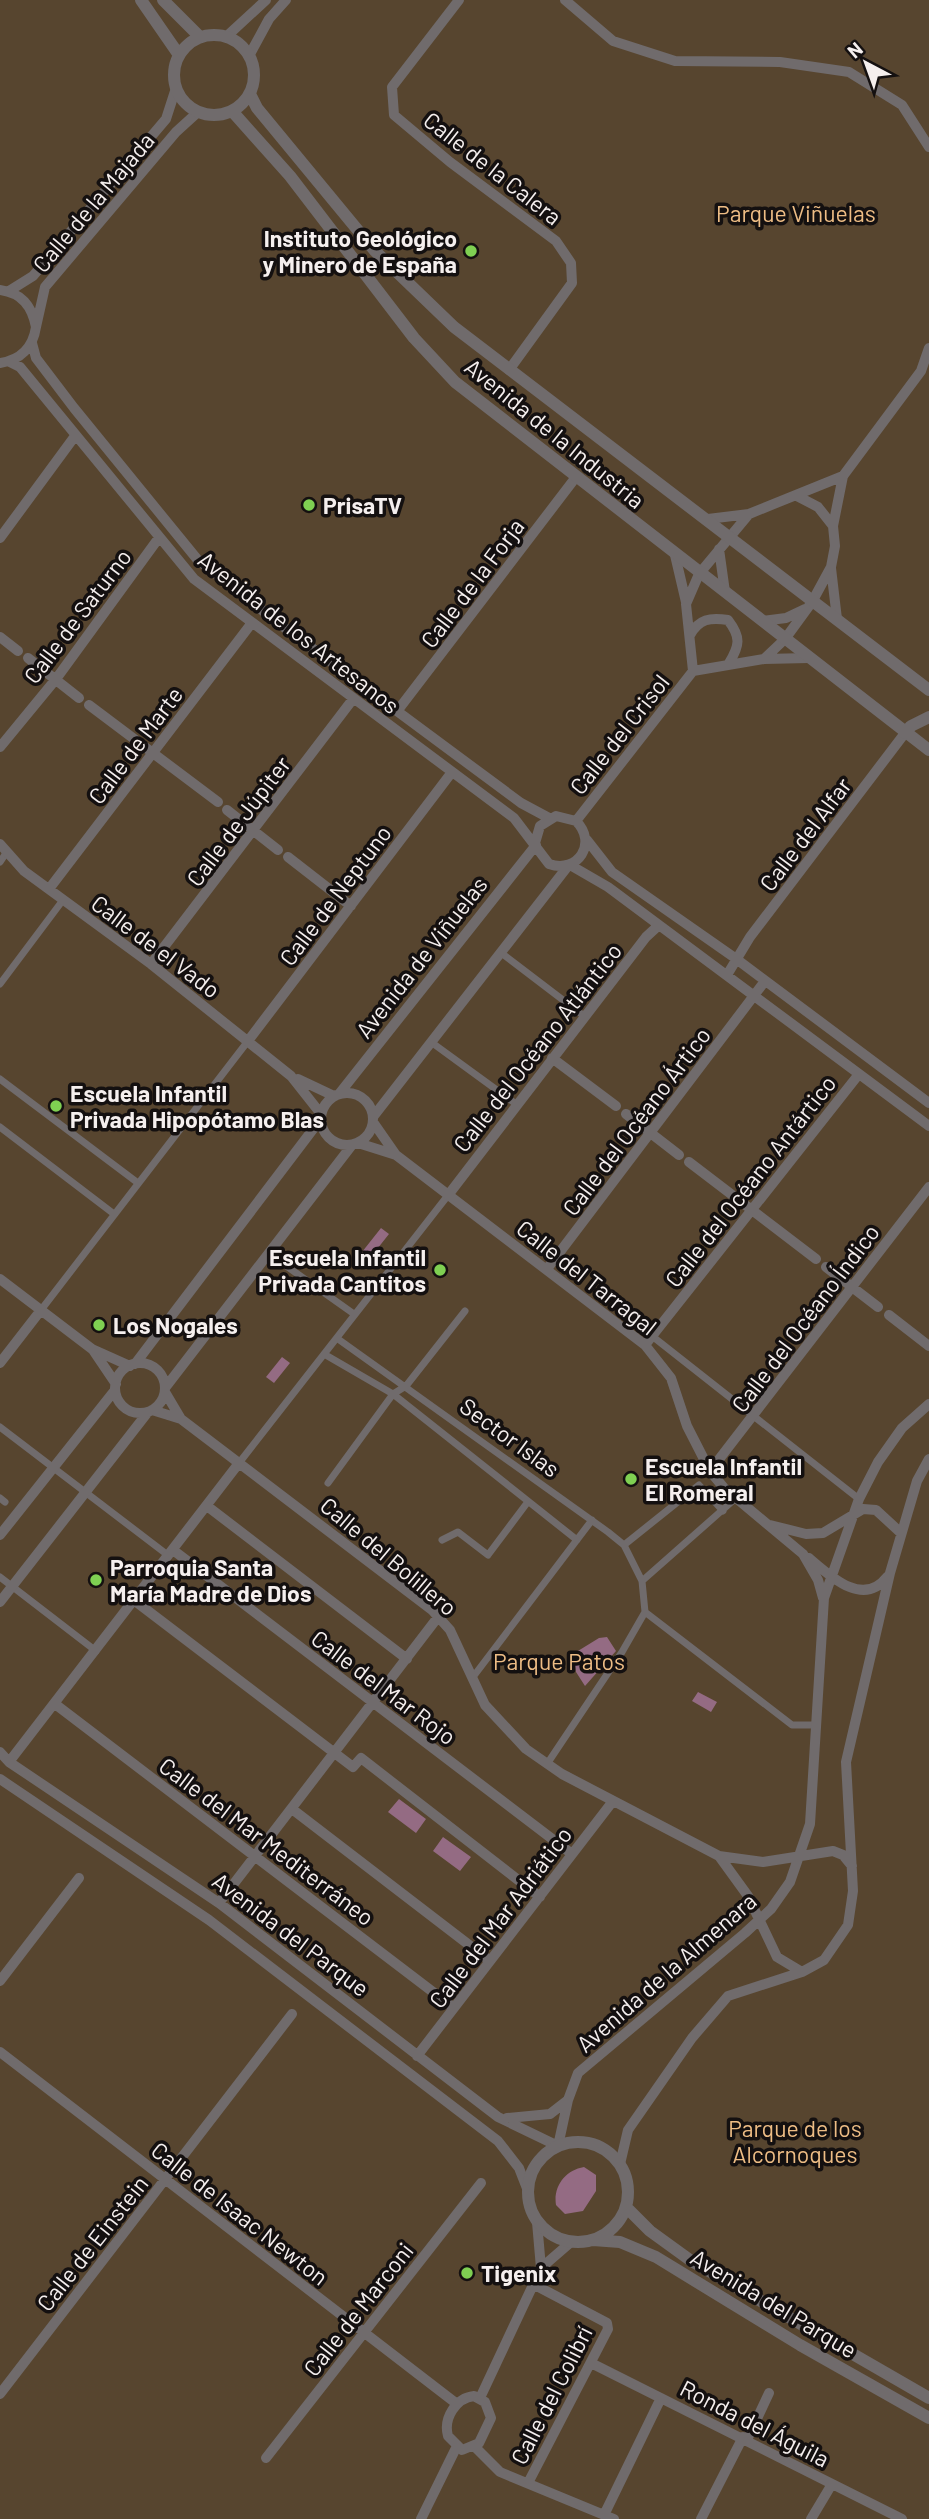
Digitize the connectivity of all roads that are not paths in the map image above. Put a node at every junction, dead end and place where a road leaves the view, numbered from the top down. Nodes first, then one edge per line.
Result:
1 (141, 0) edge
2 (163, 0) edge
3 (266, 0) edge
4 (286, 0) edge
5 (459, 0) edge
6 (565, 0) edge
7 (227, 36) junction
8 (200, 37) junction
9 (250, 54) junction
10 (179, 55) junction
11 (176, 88) junction
12 (250, 94) junction
13 (232, 111) junction
14 (198, 112) junction
15 (929, 146) edge
16 (4, 291) edge
17 (36, 327) junction
18 (32, 343) junction
19 (929, 348) edge
20 (5, 362) edge
21 (509, 370) junction
22 (75, 436) junction
23 (843, 476) junction
24 (576, 477) junction
25 (797, 496) junction
26 (749, 514) junction
27 (708, 520) junction
28 (834, 526) junction
29 (730, 537) junction
30 (0, 538) edge
31 (158, 539) junction
32 (719, 548) junction
33 (675, 555) junction
34 (831, 568) junction
35 (699, 574) junction
36 (726, 594) junction
37 (686, 604) junction
38 (810, 605) junction
39 (837, 619) junction
40 (762, 621) junction
41 (251, 624) junction
42 (690, 635) junction
43 (0, 637) edge
44 (785, 639) junction
45 (18, 651) dead end
46 (28, 658) dead end
47 (809, 658) junction
48 (764, 659) junction
49 (729, 663) junction
50 (693, 671) junction
51 (56, 679) junction
52 (929, 691) edge
53 (79, 698) dead end
54 (353, 699) junction
55 (89, 705) dead end
56 (398, 710) junction
57 (929, 717) edge
58 (905, 733) junction
59 (0, 747) edge
60 (929, 750) edge
61 (153, 755) junction
62 (452, 772) junction
63 (218, 802) dead end
64 (227, 810) dead end
65 (550, 818) junction
66 (576, 821) junction
67 (255, 832) junction
68 (587, 840) junction
69 (0, 844) edge
70 (535, 844) junction
71 (278, 850) dead end
72 (288, 857) dead end
73 (3, 858) edge
74 (569, 865) junction
75 (49, 889) junction
76 (63, 900) junction
77 (351, 906) junction
78 (659, 926) junction
79 (500, 952) junction
80 (735, 958) junction
81 (151, 964) junction
82 (727, 975) junction
83 (765, 981) junction
84 (0, 984) edge
85 (754, 996) junction
86 (584, 1016) junction
87 (248, 1041) junction
88 (431, 1042) junction
89 (552, 1058) junction
90 (859, 1074) junction
91 (291, 1076) junction
92 (0, 1079) edge
93 (336, 1095) junction
94 (929, 1103) edge
95 (516, 1104) junction
96 (616, 1106) dead end
97 (626, 1114) dead end
98 (321, 1117) junction
99 (373, 1120) junction
100 (929, 1126) edge
101 (0, 1127) edge
102 (652, 1134) junction
103 (355, 1144) junction
104 (396, 1155) junction
105 (679, 1155) dead end
106 (689, 1162) dead end
107 (138, 1183) junction
108 (929, 1187) edge
109 (449, 1194) junction
110 (750, 1209) junction
111 (114, 1214) junction
112 (268, 1253) junction
113 (816, 1259) dead end
114 (826, 1267) dead end
115 (547, 1269) junction
116 (0, 1279) edge
117 (852, 1287) junction
118 (878, 1307) dead end
119 (41, 1310) junction
120 (465, 1311) dead end
121 (354, 1314) junction
122 (889, 1315) dead end
123 (338, 1339) junction
124 (648, 1340) junction
125 (929, 1346) edge
126 (92, 1349) junction
127 (324, 1354) junction
128 (2, 1356) edge
129 (133, 1365) junction
130 (406, 1386) junction
131 (116, 1387) junction
132 (165, 1390) junction
133 (393, 1394) junction
134 (929, 1404) edge
135 (150, 1411) junction
136 (753, 1416) junction
137 (181, 1419) junction
138 (0, 1427) edge
139 (929, 1459) edge
140 (239, 1463) junction
141 (53, 1467) junction
142 (710, 1471) junction
143 (328, 1483) dead end
144 (86, 1492) junction
145 (736, 1498) junction
146 (859, 1499) junction
147 (527, 1503) junction
148 (207, 1506) junction
149 (723, 1511) junction
150 (853, 1517) junction
151 (592, 1520) junction
152 (768, 1525) junction
153 (901, 1533) junction
154 (0, 1535) edge
155 (442, 1540) dead end
156 (577, 1540) junction
157 (624, 1545) junction
158 (171, 1553) junction
159 (803, 1554) junction
160 (890, 1573) junction
161 (0, 1577) edge
162 (831, 1577) junction
163 (642, 1580) junction
164 (12, 1587) junction
165 (824, 1598) junction
166 (135, 1601) junction
167 (0, 1602) edge
168 (645, 1612) junction
169 (438, 1617) junction
170 (96, 1651) junction
171 (407, 1659) junction
172 (473, 1677) junction
173 (373, 1703) junction
174 (55, 1704) junction
175 (816, 1725) junction
176 (0, 1752) edge
177 (335, 1753) junction
178 (9, 1762) junction
179 (547, 1764) junction
180 (0, 1779) edge
181 (613, 1801) junction
182 (292, 1809) junction
183 (572, 1854) junction
184 (719, 1856) junction
185 (256, 1857) junction
186 (800, 1858) junction
187 (852, 1867) junction
188 (79, 1878) dead end
189 (540, 1897) junction
190 (219, 1903) junction
191 (758, 1921) junction
192 (491, 1961) junction
193 (802, 1972) junction
194 (0, 1981) edge
195 (454, 2008) junction
196 (292, 2014) dead end
197 (0, 2052) edge
198 (416, 2056) junction
199 (568, 2100) junction
200 (498, 2117) junction
201 (558, 2146) junction
202 (620, 2164) junction
203 (165, 2179) junction
204 (481, 2183) dead end
205 (528, 2191) junction
206 (626, 2207) junction
207 (537, 2222) junction
208 (593, 2240) junction
209 (571, 2242) junction
210 (541, 2268) junction
211 (533, 2284) junction
212 (364, 2332) junction
213 (591, 2363) junction
214 (769, 2393) dead end
215 (0, 2394) edge
216 (480, 2398) junction
217 (661, 2398) junction
218 (929, 2398) edge
219 (457, 2404) junction
220 (929, 2418) edge
221 (745, 2438) junction
222 (474, 2447) junction
223 (457, 2448) junction
224 (266, 2458) dead end
225 (528, 2483) junction
226 (832, 2484) junction
227 (609, 2517) edge
228 (421, 2519) edge
229 (701, 2519) edge
230 (811, 2519) edge
231 (902, 2519) edge

1 - 10 street
2 - 8 street
3 - 7 street
4 - 9 street
5 - 21 street, Calle de la Calera
6 - 15 street
7 - 8 street
7 - 9 street
8 - 10 street
9 - 12 street
10 - 11 street
11 - 14 street
11 - 16 street, Calle de la Majada
12 - 13 street
12 - 21 street, Avenida de la Industria
13 - 14 street
13 - 24 street, Avenida de la Industria
14 - 17 street, Calle de la Majada
16 - 17 street
17 - 18 street, Calle de la Majada
18 - 20 street
18 - 56 street, Avenida de los Artesanos
19 - 23 street
20 - 22 street, Avenida de los Artesanos
21 - 27 street, Avenida de la Industria
22 - 30 street
22 - 31 street, Avenida de los Artesanos
23 - 25 street
23 - 28 street
24 - 33 street, Avenida de la Industria
24 - 56 street, Calle de la Forja
25 - 26 street
25 - 28 street
26 - 27 street
26 - 29 street
27 - 29 street, Avenida de la Industria
28 - 34 street
29 - 32 street
29 - 38 street, Avenida de la Industria
31 - 41 street, Avenida de los Artesanos
31 - 51 street, Calle de Saturno
32 - 35 street
32 - 36 street
33 - 35 street, Avenida de la Industria
33 - 37 street
34 - 38 street
34 - 39 street
35 - 36 street, Avenida de la Industria
35 - 37 street
36 - 40 street, Avenida de la Industria
37 - 42 street
38 - 39 street, Avenida de la Industria
38 - 40 street
38 - 44 street
39 - 52 street, Avenida de la Industria
40 - 44 street, Avenida de la Industria
41 - 54 street, Avenida de los Artesanos
41 - 61 street, Calle de Marte
42 - 49 street
42 - 50 street
43 - 45 street
44 - 47 street, Avenida de la Industria
44 - 48 street
46 - 51 street
47 - 48 street
47 - 58 street, Avenida de la Industria
48 - 49 street
49 - 50 street
50 - 66 street, Calle del Crisol
51 - 53 street
51 - 59 street, Calle de Saturno
54 - 62 street, Avenida de los Artesanos
54 - 67 street, Calle de Júpiter
55 - 61 street
56 - 65 street, Avenida de los Artesanos
57 - 58 street
58 - 60 street, Avenida de la Industria
58 - 80 street, Calle del Alfar
61 - 63 street
61 - 75 street, Calle de Marte
62 - 70 street, Avenida de los Artesanos
62 - 77 street, Calle de Neptuno
64 - 67 street
65 - 66 street
65 - 70 street
66 - 68 street
67 - 71 street
67 - 81 street, Calle de Júpiter
68 - 74 street
68 - 80 street
69 - 73 street, Calle de el Vado
70 - 74 street
70 - 93 street, Avenida de Viñuelas
72 - 77 street
73 - 75 street, Calle de el Vado
74 - 78 street
74 - 79 street
75 - 76 street, Calle de el Vado
76 - 81 street, Calle de el Vado
76 - 84 street
77 - 87 street, Calle de Neptuno
78 - 82 street
78 - 86 street, Calle del Océano Atlántico
79 - 86 street
79 - 88 street
80 - 82 street
80 - 83 street
81 - 87 street, Calle de el Vado
82 - 85 street
83 - 85 street
83 - 94 street
85 - 90 street
85 - 102 street, Calle del Océano Ártico
86 - 89 street, Calle del Océano Atlántico
87 - 91 street, Calle de el Vado
87 - 107 street
88 - 95 street
88 - 99 street
89 - 95 street, Calle del Océano Atlántico
89 - 96 street
90 - 100 street
90 - 110 street, Calle del Océano Antártico
91 - 93 street
91 - 98 street
92 - 107 street
93 - 98 street
93 - 99 street
95 - 109 street, Calle del Océano Atlántico
97 - 102 street
98 - 103 street
98 - 129 street
99 - 103 street
99 - 104 street, Calle del Tarragal
101 - 111 street
102 - 105 street
102 - 115 street, Calle del Océano Ártico
103 - 104 street, Calle del Tarragal
103 - 112 street
104 - 109 street, Calle del Tarragal
106 - 110 street
107 - 111 street
108 - 117 street, Calle del Océano Índico
109 - 115 street, Calle del Tarragal
109 - 121 street
110 - 113 street
110 - 124 street, Calle del Océano Antártico
111 - 119 street
112 - 121 street
112 - 132 street
114 - 117 street
115 - 124 street, Calle del Tarragal
116 - 119 street
117 - 118 street
117 - 136 street, Calle del Océano Índico
119 - 126 street
119 - 128 street
120 - 130 street
121 - 123 street
122 - 125 street
123 - 127 street
123 - 130 street, Sector Islas
124 - 136 street
124 - 142 street, Calle del Tarragal
126 - 129 street
126 - 131 street
127 - 133 street, Sector Islas
127 - 140 street
129 - 131 street
129 - 132 street
130 - 133 street
130 - 151 street, Sector Islas
131 - 135 street
131 - 141 street
132 - 135 street
132 - 137 street
133 - 143 street
133 - 147 street, Sector Islas
134 - 146 street, Avenida de la Almenara
135 - 137 street
135 - 144 street
136 - 142 street, Calle del Océano Índico
136 - 146 street
137 - 140 street, Calle del Bolillero
138 - 141 street
139 - 153 street
140 - 148 street
140 - 169 street, Calle del Bolillero
141 - 144 street
141 - 154 street
142 - 145 street, Calle del Tarragal
144 - 158 street
144 - 164 street
145 - 149 street
145 - 152 street, Calle del Tarragal
146 - 150 street, Avenida de la Almenara
147 - 155 street, Sector Islas
147 - 156 street, Sector Islas
148 - 158 street
148 - 171 street
149 - 157 street
149 - 163 street
150 - 152 street
150 - 153 street
150 - 162 street, Avenida de la Almenara
151 - 156 street
151 - 157 street, Sector Islas
152 - 159 street, Calle del Tarragal
153 - 160 street
156 - 172 street
157 - 163 street, Sector Islas
158 - 166 street
158 - 173 street, Calle del Mar Rojo
159 - 162 street, Calle del Tarragal
159 - 165 street, Calle del Tarragal
160 - 162 street
160 - 187 street
161 - 164 street
162 - 165 street, Avenida de la Almenara
163 - 168 street, Sector Islas
164 - 167 street
164 - 170 street
165 - 175 street, Avenida de la Almenara
166 - 170 street
166 - 177 street
168 - 175 street
168 - 179 street
169 - 171 street
169 - 172 street, Calle del Bolillero
170 - 174 street
171 - 173 street
172 - 179 street, Calle del Bolillero
173 - 177 street
173 - 183 street, Calle del Mar Rojo
174 - 178 street
174 - 185 street, Calle del Mar Mediterráneo
175 - 186 street, Avenida de la Almenara
176 - 178 street, Avenida del Parque
177 - 182 street
177 - 189 street
178 - 190 street, Avenida del Parque
179 - 181 street, Calle del Bolillero
180 - 205 street, Avenida del Parque
181 - 183 street, Calle del Mar Adriático
181 - 184 street, Calle del Bolillero
182 - 185 street
182 - 192 street
183 - 189 street, Calle del Mar Adriático
184 - 186 street
184 - 191 street
185 - 190 street
185 - 195 street, Calle del Mar Mediterráneo
186 - 187 street
186 - 191 street, Avenida de la Almenara
187 - 193 street
188 - 194 street
189 - 192 street, Calle del Mar Adriático
190 - 198 street, Avenida del Parque
191 - 193 street
191 - 199 street, Avenida de la Almenara
192 - 195 street, Calle del Mar Adriático
193 - 202 street
195 - 198 street, Calle del Mar Adriático
196 - 203 street, Calle de Einstein
197 - 203 street, Calle de Isaac Newton
198 - 200 street, Avenida del Parque
199 - 200 street
199 - 201 street, Avenida de la Almenara
200 - 201 street, Avenida del Parque
201 - 202 street
201 - 205 street
202 - 206 street
203 - 212 street, Calle de Isaac Newton
203 - 215 street, Calle de Einstein
204 - 212 street, Calle de Marconi
205 - 207 street
206 - 208 street
206 - 218 street, Avenida del Parque
207 - 209 street
207 - 210 street
208 - 209 street
208 - 220 street, Avenida del Parque
209 - 210 street
210 - 211 street
211 - 213 street, Calle del Colibrí
211 - 216 street
212 - 219 street, Calle de Isaac Newton
212 - 224 street, Calle de Marconi
213 - 217 street, Ronda del Águila
213 - 225 street, Calle del Colibrí
214 - 221 street
216 - 219 street
216 - 222 street
217 - 221 street, Ronda del Águila
217 - 227 street
219 - 223 street
221 - 226 street, Ronda del Águila
221 - 229 street
222 - 223 street
222 - 225 street
223 - 228 street
225 - 227 street
226 - 230 street
226 - 231 street, Ronda del Águila

